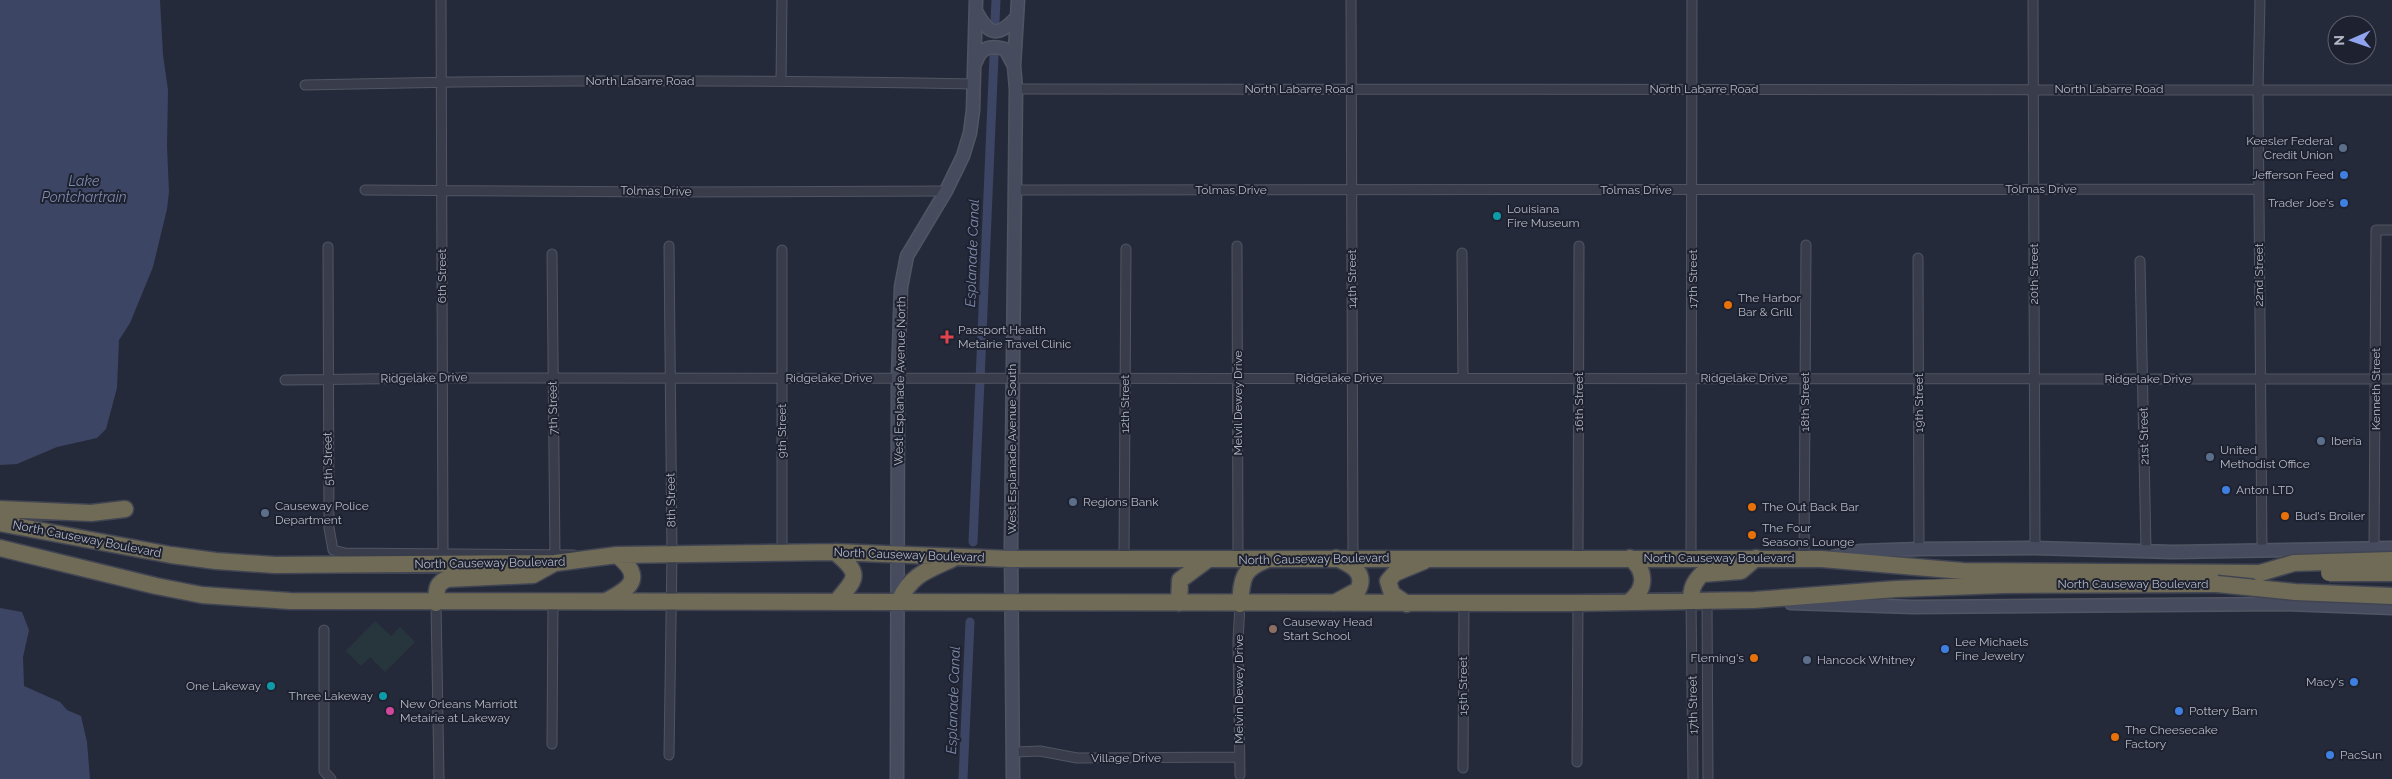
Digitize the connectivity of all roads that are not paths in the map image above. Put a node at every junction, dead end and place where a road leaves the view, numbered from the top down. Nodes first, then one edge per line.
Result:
1 (441, 0) edge
2 (782, 0) edge
3 (1018, 0) edge
4 (1350, 0) edge
5 (1692, 0) edge
6 (2033, 0) edge
7 (2260, 0) edge
8 (976, 5) edge
9 (1016, 18) junction
10 (975, 64) junction
11 (1014, 66) junction
12 (781, 81) junction
13 (441, 82) junction
14 (974, 84) junction
15 (305, 85) dead end
16 (1016, 89) junction
17 (1350, 89) junction
18 (1693, 89) junction
19 (2034, 89) junction
20 (2258, 89) junction
21 (2392, 90) edge
22 (2034, 189) junction
23 (2259, 189) junction
24 (365, 190) dead end
25 (442, 190) junction
26 (1014, 190) junction
27 (1351, 190) junction
28 (1693, 190) junction
29 (946, 191) junction
30 (2392, 230) edge
31 (1806, 245) dead end
32 (669, 246) dead end
33 (1237, 246) dead end
34 (1579, 246) dead end
35 (328, 247) dead end
36 (1126, 249) dead end
37 (782, 250) dead end
38 (1462, 253) dead end
39 (552, 254) dead end
40 (1918, 258) dead end
41 (2140, 261) dead end
42 (442, 378) junction
43 (552, 378) junction
44 (669, 378) junction
45 (782, 378) junction
46 (898, 378) junction
47 (1013, 378) junction
48 (1125, 378) junction
49 (1238, 378) junction
50 (1353, 378) junction
51 (1463, 378) junction
52 (1579, 378) junction
53 (1692, 378) junction
54 (1806, 378) junction
55 (2034, 378) junction
56 (2143, 378) junction
57 (1918, 379) junction
58 (2260, 379) junction
59 (2376, 379) junction
60 (2392, 379) edge
61 (285, 380) dead end
62 (327, 380) junction
63 (0, 509) edge
64 (125, 509) dead end
65 (0, 523) edge
66 (0, 548) edge
67 (1919, 548) junction
68 (2035, 548) junction
69 (2353, 548) junction
70 (2374, 548) junction
71 (2392, 548) edge
72 (2146, 550) junction
73 (2262, 550) junction
74 (782, 552) junction
75 (835, 552) junction
76 (443, 553) junction
77 (672, 554) junction
78 (609, 556) junction
79 (899, 556) junction
80 (956, 557) junction
81 (1333, 557) junction
82 (1353, 557) junction
83 (555, 558) junction
84 (1124, 558) junction
85 (1430, 558) junction
86 (1578, 558) junction
87 (1630, 558) junction
88 (1691, 558) junction
89 (1756, 558) junction
90 (1804, 558) junction
91 (1012, 559) junction
92 (1268, 559) junction
93 (1822, 559) junction
94 (1207, 560) junction
95 (1238, 560) junction
96 (2392, 560) edge
97 (2260, 573) junction
98 (2392, 573) edge
99 (2132, 578) junction
100 (2217, 584) junction
101 (2392, 587) edge
102 (2392, 596) edge
103 (1754, 600) junction
104 (553, 601) junction
105 (899, 601) junction
106 (1011, 601) junction
107 (1699, 601) junction
108 (604, 602) junction
109 (671, 602) junction
110 (836, 602) junction
111 (1629, 602) junction
112 (436, 603) junction
113 (1179, 603) junction
114 (1578, 603) junction
115 (1240, 604) junction
116 (1332, 604) junction
117 (1407, 604) junction
118 (1464, 604) junction
119 (2239, 604) junction
120 (2349, 607) junction
121 (2392, 608) edge
122 (324, 630) dead end
123 (552, 744) dead end
124 (1014, 752) junction
125 (669, 755) dead end
126 (1240, 757) junction
127 (1576, 762) dead end
128 (1463, 768) dead end
129 (1240, 775) dead end
130 (331, 779) edge
131 (439, 779) edge
132 (897, 779) edge
133 (1013, 779) edge
134 (1693, 779) edge
135 (1708, 779) edge

1 - 13 street, 6th Street
2 - 12 street
3 - 9 main road, West Esplanade Avenue South
4 - 17 street, 14th Street
5 - 18 street, 17th Street
6 - 19 street, 20th Street
7 - 20 street, 22nd Street
8 - 9 main road
8 - 10 main road, West Esplanade Avenue North
9 - 11 main road, West Esplanade Avenue South
10 - 11 main road
10 - 14 main road, West Esplanade Avenue North
11 - 16 main road, West Esplanade Avenue South
12 - 13 street, North Labarre Road
12 - 14 street, North Labarre Road
13 - 15 street, North Labarre Road
13 - 25 street, 6th Street
14 - 29 main road, West Esplanade Avenue North
16 - 17 street, North Labarre Road
16 - 26 main road, West Esplanade Avenue South
17 - 18 street, North Labarre Road
17 - 27 street, 14th Street
18 - 19 street, North Labarre Road
18 - 28 street, 17th Street
19 - 20 street, North Labarre Road
19 - 22 street, 20th Street
20 - 21 street, North Labarre Road
20 - 23 street, 22nd Street
22 - 23 street, Tolmas Drive
22 - 28 street, Tolmas Drive
22 - 55 street, 20th Street
23 - 58 street, 22nd Street
24 - 25 street, Tolmas Drive
25 - 29 street, Tolmas Drive
25 - 42 street, 6th Street
26 - 27 street, Tolmas Drive
26 - 47 main road, West Esplanade Avenue South
27 - 28 street, Tolmas Drive
27 - 50 street, 14th Street
28 - 53 street, 17th Street
29 - 46 main road, West Esplanade Avenue North
30 - 59 street, Kenneth Street
31 - 54 street, 18th Street
32 - 44 street, 8th Street
33 - 49 street, Melvil Dewey Drive
34 - 52 street, 16th Street
35 - 62 street, 5th Street
36 - 48 street, 12th Street
37 - 45 street, 9th Street
38 - 51 street
39 - 43 street, 7th Street
40 - 57 street, 19th Street
41 - 56 street, 21st Street
42 - 43 street, Ridgelake Drive
42 - 62 street, Ridgelake Drive
42 - 76 street, 6th Street
43 - 44 street, Ridgelake Drive
43 - 83 street, 7th Street
44 - 45 street, Ridgelake Drive
44 - 77 street, 8th Street
45 - 46 street, Ridgelake Drive
45 - 74 street, 9th Street
46 - 47 street, Ridgelake Drive
46 - 79 main road, West Esplanade Avenue North
47 - 48 street, Ridgelake Drive
47 - 91 main road, West Esplanade Avenue South
48 - 49 street, Ridgelake Drive
48 - 84 street, 12th Street
49 - 50 street, Ridgelake Drive
49 - 95 street, Melvil Dewey Drive
50 - 51 street, Ridgelake Drive
50 - 82 street, 14th Street
51 - 52 street, Ridgelake Drive
52 - 53 street, Ridgelake Drive
52 - 86 street, 16th Street
53 - 54 street, Ridgelake Drive
53 - 88 street, 17th Street
54 - 57 street, Ridgelake Drive
54 - 90 street, 18th Street
55 - 56 street, Ridgelake Drive
55 - 57 street, Ridgelake Drive
55 - 68 street, 20th Street
56 - 58 street, Ridgelake Drive
56 - 72 street, 21st Street
57 - 67 street, 19th Street
58 - 59 street, Ridgelake Drive
58 - 73 street, 22nd Street
59 - 60 street, Ridgelake Drive
59 - 70 street, Kenneth Street
61 - 62 street, Ridgelake Drive
62 - 76 street, 5th Street
63 - 64 highway
65 - 83 highway, North Causeway Boulevard
66 - 112 highway, North Causeway Boulevard
67 - 68 main road, North Causeway Boulevard
67 - 93 main road, North Causeway Boulevard
68 - 72 main road, North Causeway Boulevard
69 - 70 main road, North Causeway Boulevard
69 - 73 main road, North Causeway Boulevard
69 - 120 main road
70 - 71 main road, North Causeway Boulevard
72 - 73 main road, North Causeway Boulevard
73 - 119 main road
74 - 75 highway, North Causeway Boulevard
74 - 77 highway, North Causeway Boulevard
75 - 79 highway, North Causeway Boulevard
75 - 110 highway
76 - 83 street, 5th Street
77 - 78 highway, North Causeway Boulevard
77 - 109 street, 8th Street
78 - 83 highway, North Causeway Boulevard
78 - 108 highway
79 - 80 highway, North Causeway Boulevard
79 - 105 main road, West Esplanade Avenue North
80 - 91 highway, North Causeway Boulevard
80 - 105 highway
81 - 82 highway, North Causeway Boulevard
81 - 92 highway, North Causeway Boulevard
81 - 116 highway
82 - 85 highway, North Causeway Boulevard
83 - 112 highway
84 - 91 highway, North Causeway Boulevard
84 - 94 highway, North Causeway Boulevard
85 - 86 highway, North Causeway Boulevard
85 - 117 highway
86 - 87 highway, North Causeway Boulevard
87 - 88 highway, North Causeway Boulevard
87 - 111 highway
88 - 89 highway, North Causeway Boulevard
89 - 90 highway, North Causeway Boulevard
89 - 107 highway
90 - 93 highway, North Causeway Boulevard
91 - 106 main road, West Esplanade Avenue South
92 - 95 highway, North Causeway Boulevard
92 - 115 highway
93 - 99 highway, North Causeway Boulevard
94 - 95 highway, North Causeway Boulevard
94 - 113 highway
96 - 97 highway, bridge
97 - 98 highway, North Causeway Boulevard, bridge
97 - 99 highway, North Causeway Boulevard
99 - 100 highway, North Causeway Boulevard
99 - 103 highway, North Causeway Boulevard
100 - 101 highway, North Causeway Boulevard, bridge
100 - 102 highway, bridge
103 - 107 highway, North Causeway Boulevard
103 - 119 main road, North Causeway Boulevard
104 - 108 highway, North Causeway Boulevard
104 - 112 highway, North Causeway Boulevard
104 - 123 street
105 - 106 highway, North Causeway Boulevard
105 - 110 highway, North Causeway Boulevard
105 - 132 main road, West Esplanade Avenue North
106 - 113 highway, North Causeway Boulevard
106 - 124 main road, West Esplanade Avenue South
107 - 111 highway, North Causeway Boulevard
107 - 134 street, 17th Street
107 - 135 street, 17th Street
108 - 109 highway, North Causeway Boulevard
109 - 110 highway, North Causeway Boulevard
109 - 125 street, 8th Street
111 - 114 highway, North Causeway Boulevard
112 - 131 street
113 - 115 highway, North Causeway Boulevard
114 - 118 highway, North Causeway Boulevard
114 - 127 street
115 - 116 highway, North Causeway Boulevard
115 - 126 street, Melvin Dewey Drive
116 - 117 highway, North Causeway Boulevard
117 - 118 highway, North Causeway Boulevard
118 - 128 street, 15th Street
119 - 120 main road, North Causeway Boulevard
120 - 121 main road, North Causeway Boulevard
122 - 130 street
124 - 126 street, Village Drive
124 - 133 main road, West Esplanade Avenue South
126 - 129 street, Melvin Dewey Drive

